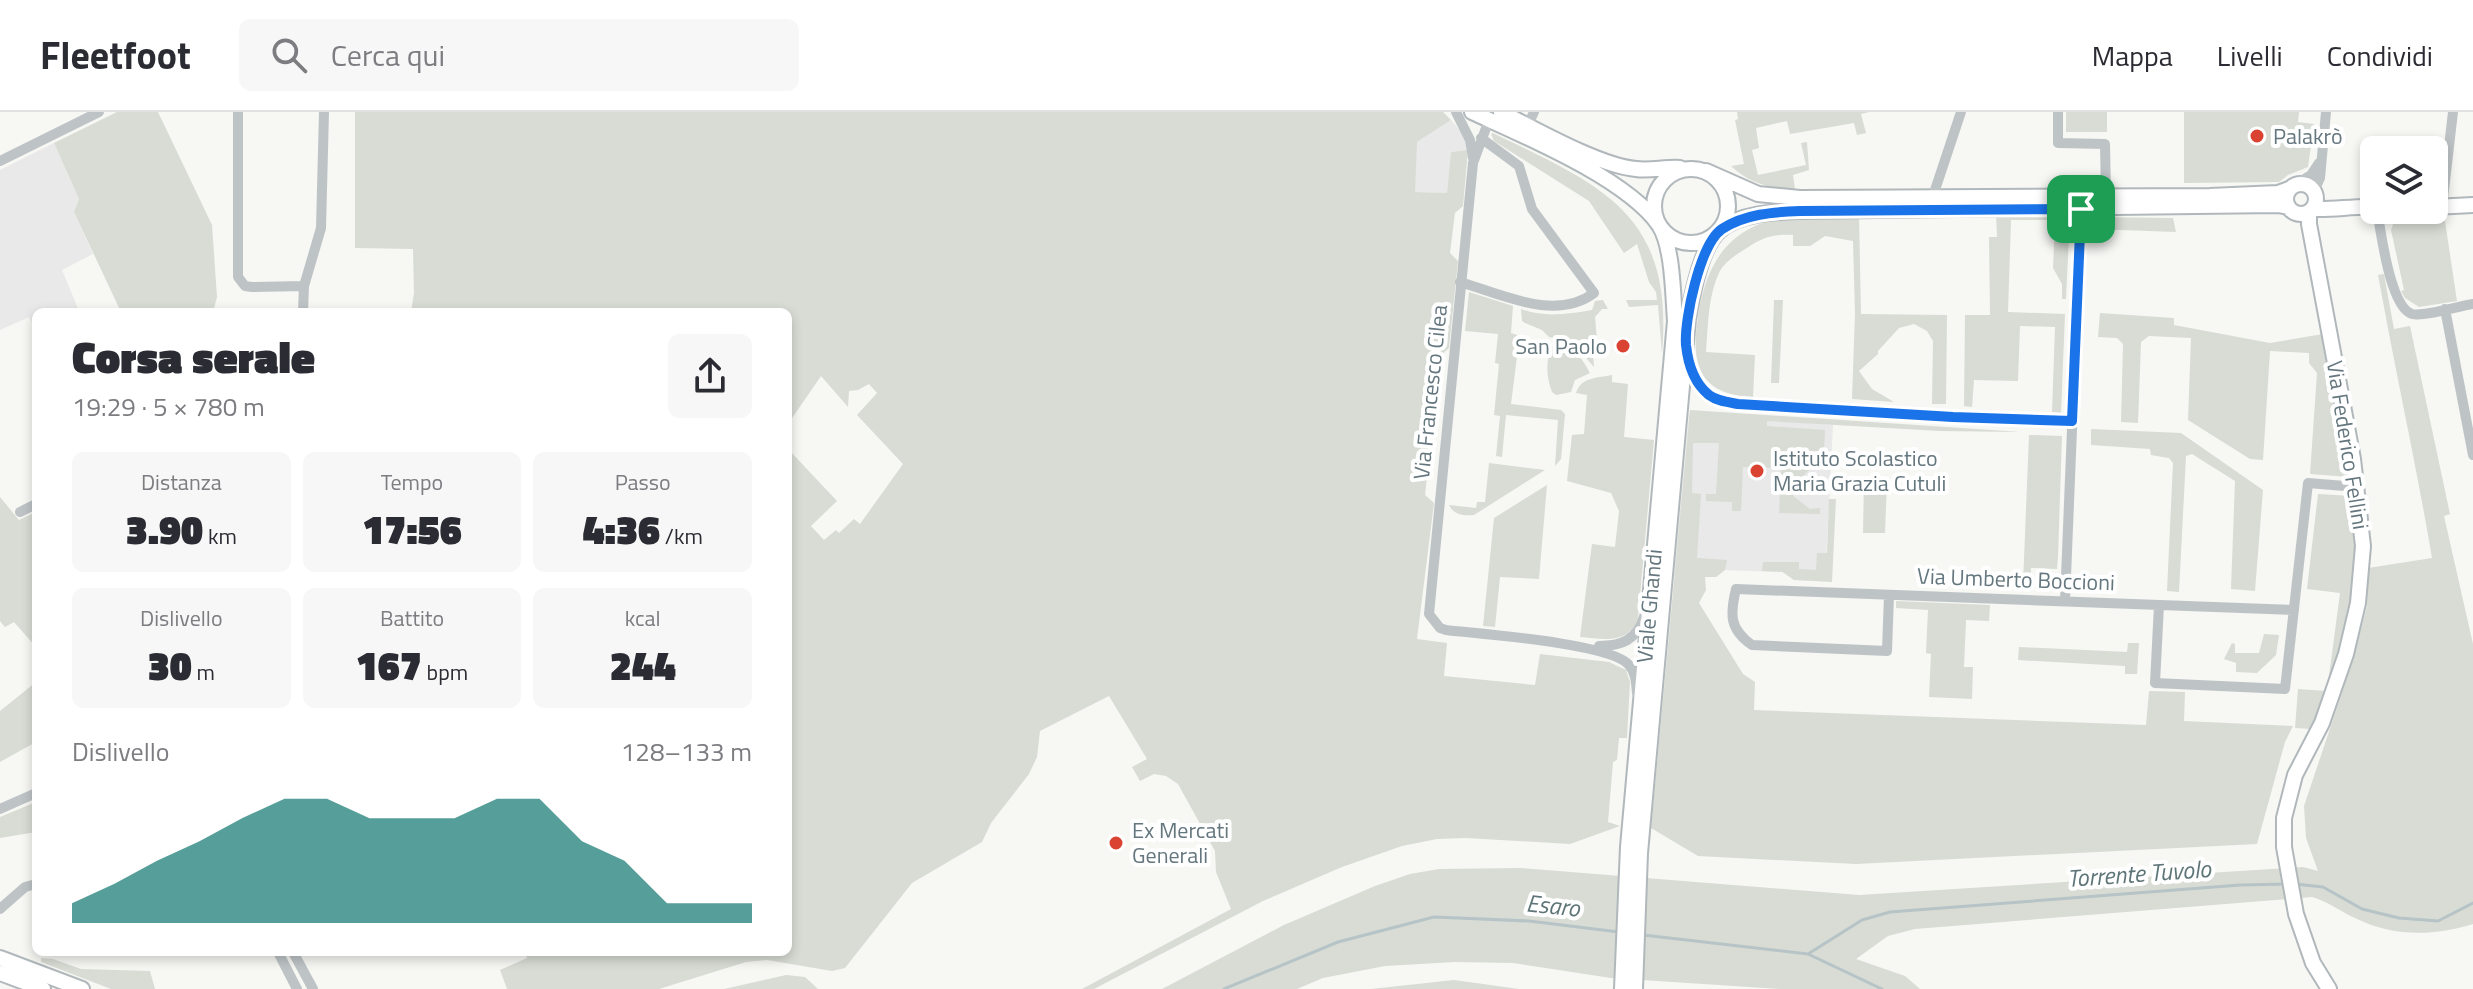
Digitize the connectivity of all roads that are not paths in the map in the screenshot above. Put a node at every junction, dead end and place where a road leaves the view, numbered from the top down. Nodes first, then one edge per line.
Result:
1 (99, 112) edge
2 (238, 112) edge
3 (324, 112) edge
4 (1456, 112) edge
5 (1472, 112) edge
6 (1961, 112) edge
7 (2058, 112) edge
8 (2326, 112) edge
9 (2453, 112) edge
10 (1495, 116) edge
11 (1531, 118) edge
12 (1481, 138) junction
13 (2448, 144) edge
14 (0, 161) edge
15 (2320, 161) junction
16 (1473, 163) junction
17 (1688, 168) junction
18 (1706, 171) junction
19 (2293, 186) junction
20 (1933, 196) junction
21 (2106, 196) junction
22 (2473, 205) edge
23 (2448, 206) edge
24 (2307, 207) junction
25 (2360, 207) edge
26 (2081, 209) junction
27 (2379, 224) edge
28 (1659, 226) junction
29 (1719, 231) junction
30 (1460, 282) junction
31 (304, 286) junction
32 (2473, 304) edge
33 (303, 308) edge
34 (2445, 309) junction
35 (1686, 343) junction
36 (2072, 421) junction
37 (2473, 455) edge
38 (2357, 487) junction
39 (32, 506) edge
40 (20, 512) dead end
41 (1651, 583) junction
42 (1889, 595) junction
43 (2065, 601) junction
44 (2159, 605) junction
45 (2294, 610) junction
46 (1583, 647) junction
47 (1645, 722) junction
48 (32, 795) edge
49 (0, 809) edge
50 (32, 885) edge
51 (0, 909) edge
52 (280, 956) edge
53 (295, 956) edge
54 (0, 958) edge
55 (0, 973) edge
56 (43, 989) edge
57 (82, 989) edge
58 (297, 989) edge
59 (313, 989) edge
60 (1622, 989) edge
61 (1635, 989) edge
62 (2329, 989) edge

1 - 14 street
2 - 31 street
3 - 31 street
4 - 16 street
5 - 10 street
6 - 20 street
7 - 21 street
8 - 15 street
9 - 13 street
10 - 11 street
10 - 12 street
10 - 28 street
11 - 17 street
12 - 16 street
12 - 30 street
15 - 19 street
15 - 24 street
16 - 30 street, Via Francesco Cilea
17 - 18 street
17 - 28 street
18 - 20 street
18 - 29 street
19 - 21 street
19 - 24 street, Via Federico Fellini
19 - 24 street
20 - 21 street
22 - 23 street
24 - 25 street
24 - 26 street
24 - 38 street, Via Federico Fellini
26 - 29 street
26 - 36 street
27 - 34 street
28 - 29 street
28 - 41 street, Viale Ghandi
29 - 35 street, Viale Ghandi
30 - 46 street, Via Francesco Cilea
31 - 33 street
32 - 34 street
34 - 37 street
35 - 36 street
35 - 47 street, Viale Ghandi
36 - 43 street
38 - 45 street
38 - 62 street, Via Federico Fellini
39 - 40 street
41 - 46 street
41 - 47 street, Viale Ghandi
42 - 42 street, Via Umberto Boccioni
42 - 43 street, Via Umberto Boccioni
43 - 44 street, Via Umberto Boccioni
44 - 45 street, Via Umberto Boccioni
44 - 45 street
46 - 47 street
47 - 60 street, Viale Ghandi
47 - 61 street, Viale Ghandi
48 - 49 street
50 - 51 street
52 - 58 street
53 - 59 street
54 - 57 street
55 - 56 street

